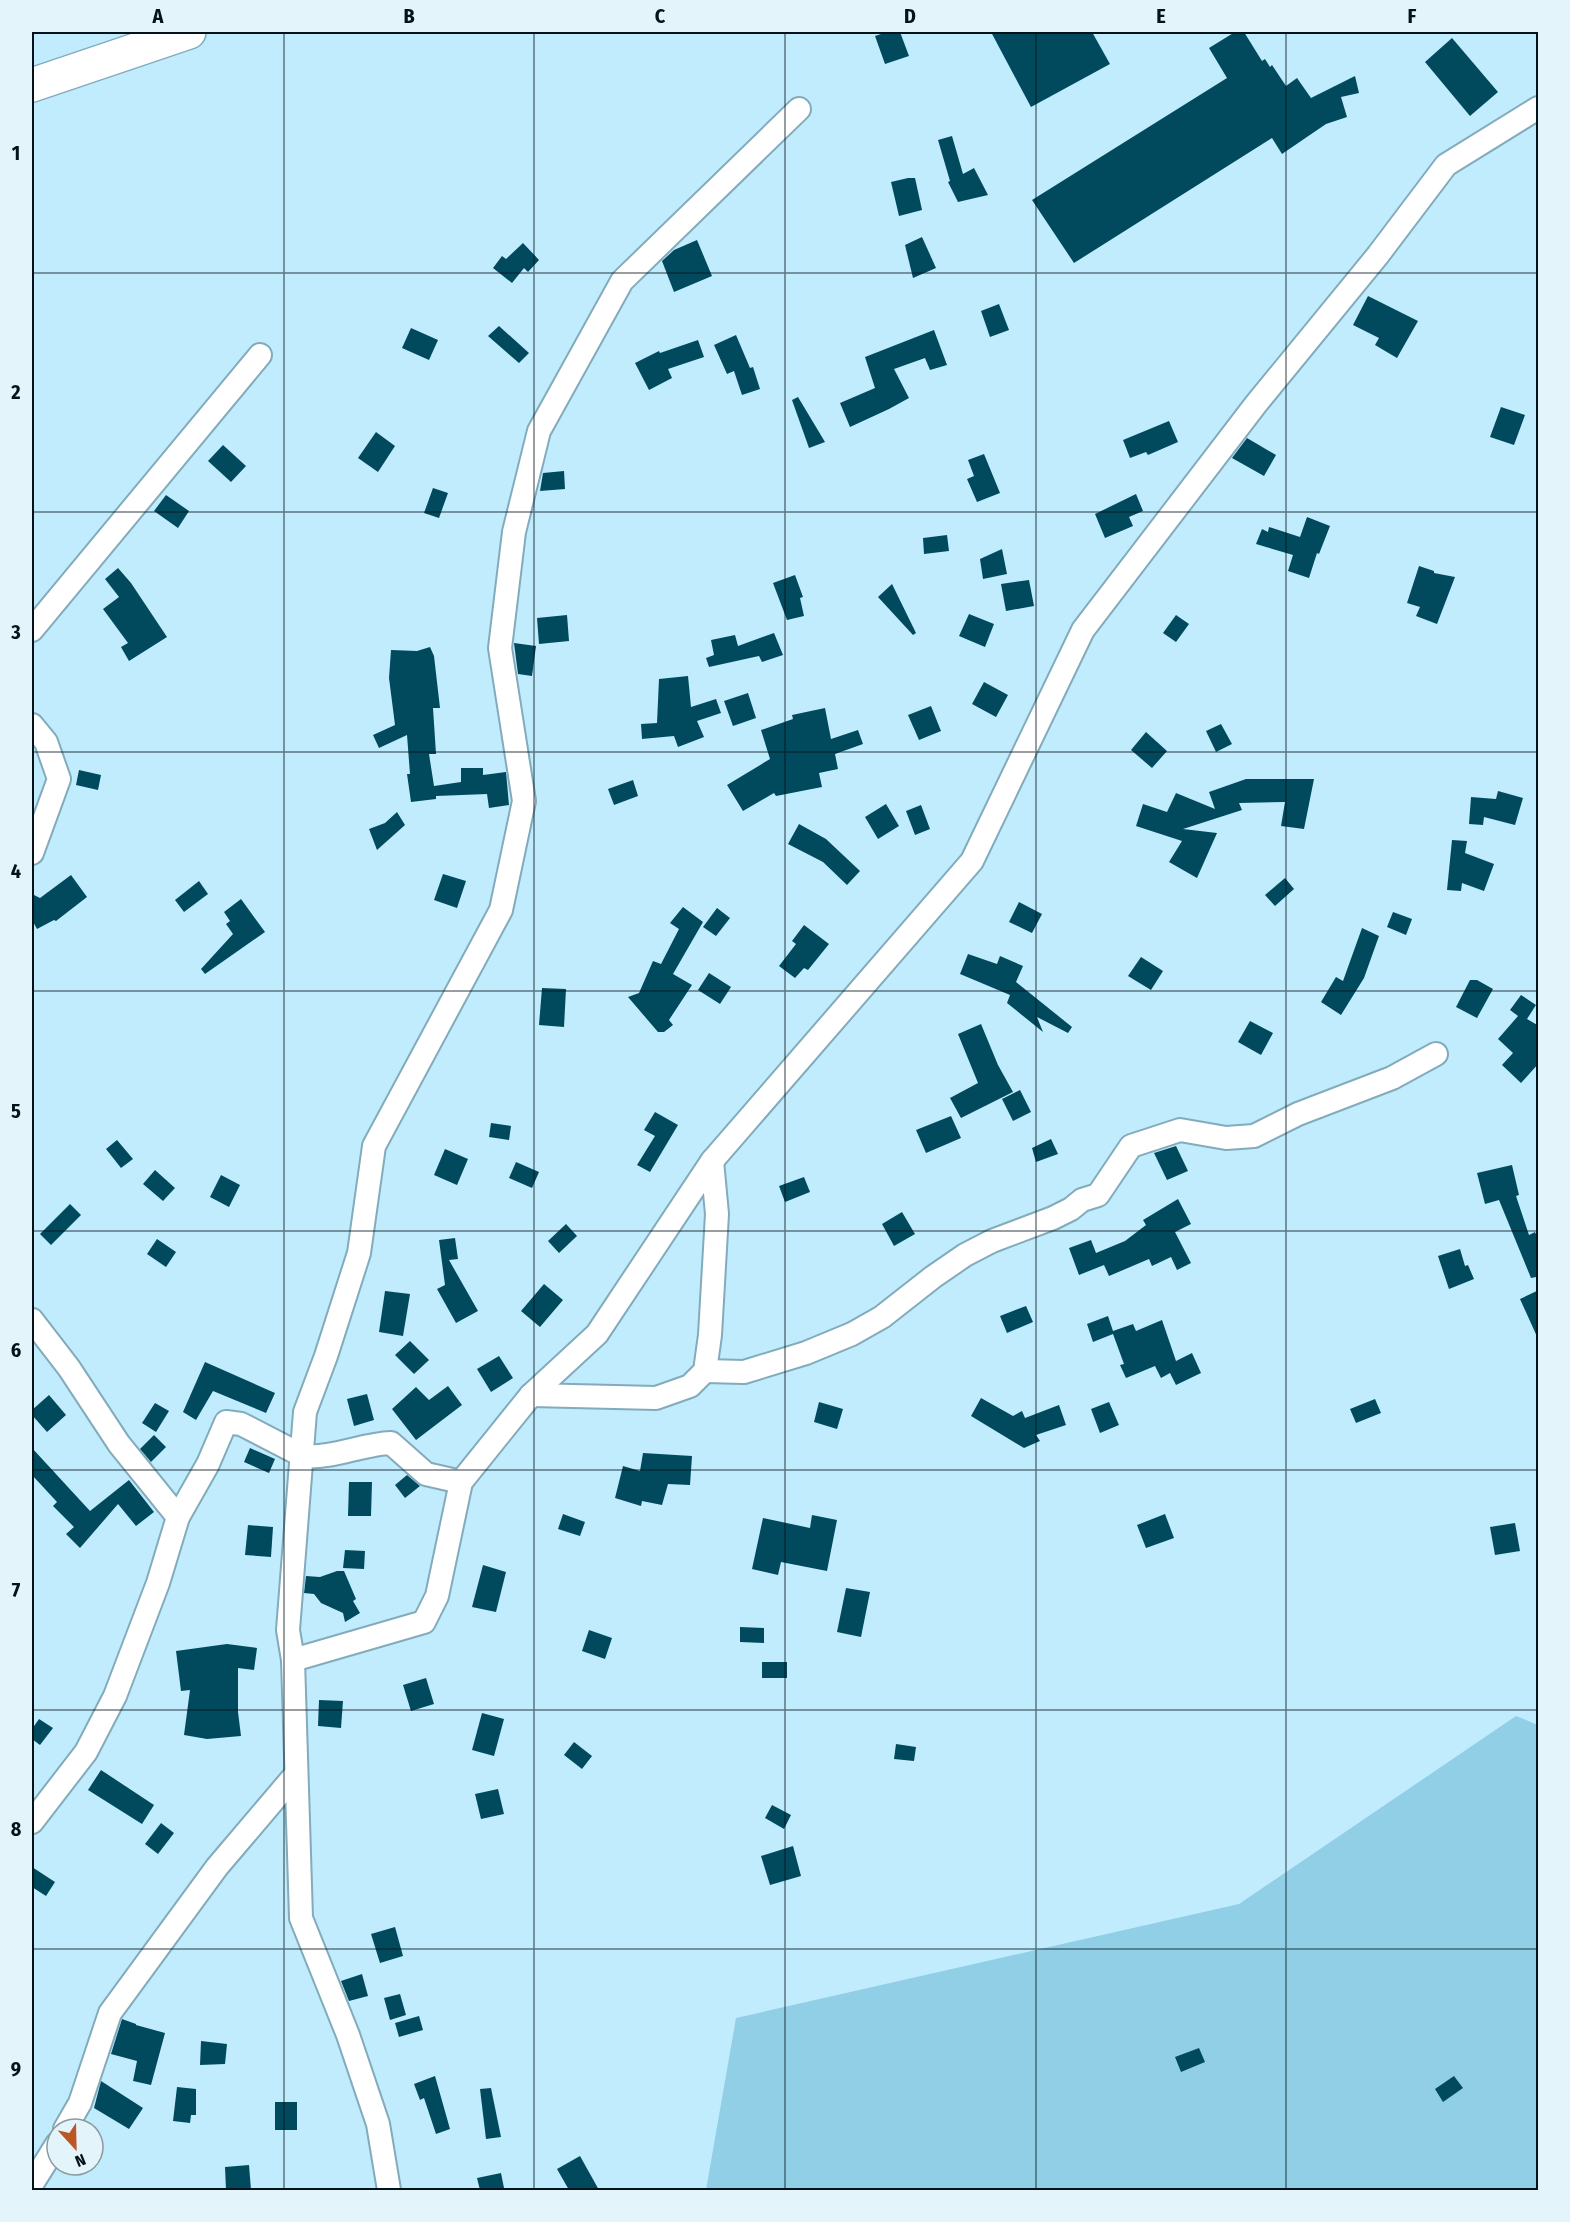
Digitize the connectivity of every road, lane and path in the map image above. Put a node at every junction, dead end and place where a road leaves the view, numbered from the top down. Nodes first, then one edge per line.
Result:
1 (189, 32) edge
2 (32, 85) edge
3 (1539, 108) edge
4 (799, 109) dead end
5 (260, 355) dead end
6 (32, 630) edge
7 (32, 725) edge
8 (32, 853) edge
9 (1436, 1054) dead end
10 (712, 1161) junction
11 (32, 1320) edge
12 (705, 1371) junction
13 (531, 1395) junction
14 (303, 1456) junction
15 (461, 1482) junction
16 (178, 1517) junction
17 (293, 1660) junction
18 (296, 1774) junction
19 (32, 1822) edge
20 (72, 2117) edge
21 (45, 2163) edge
22 (32, 2184) edge
23 (389, 2190) edge

1 - 2 main road
3 - 10 street
4 - 14 street
5 - 6 street
7 - 8 street
9 - 12 street
10 - 12 street
10 - 13 street
11 - 16 street
12 - 13 street
13 - 15 street
14 - 15 street
14 - 16 street
14 - 17 street
15 - 17 street
16 - 19 street
17 - 18 street
18 - 20 street
18 - 23 street
21 - 22 street

